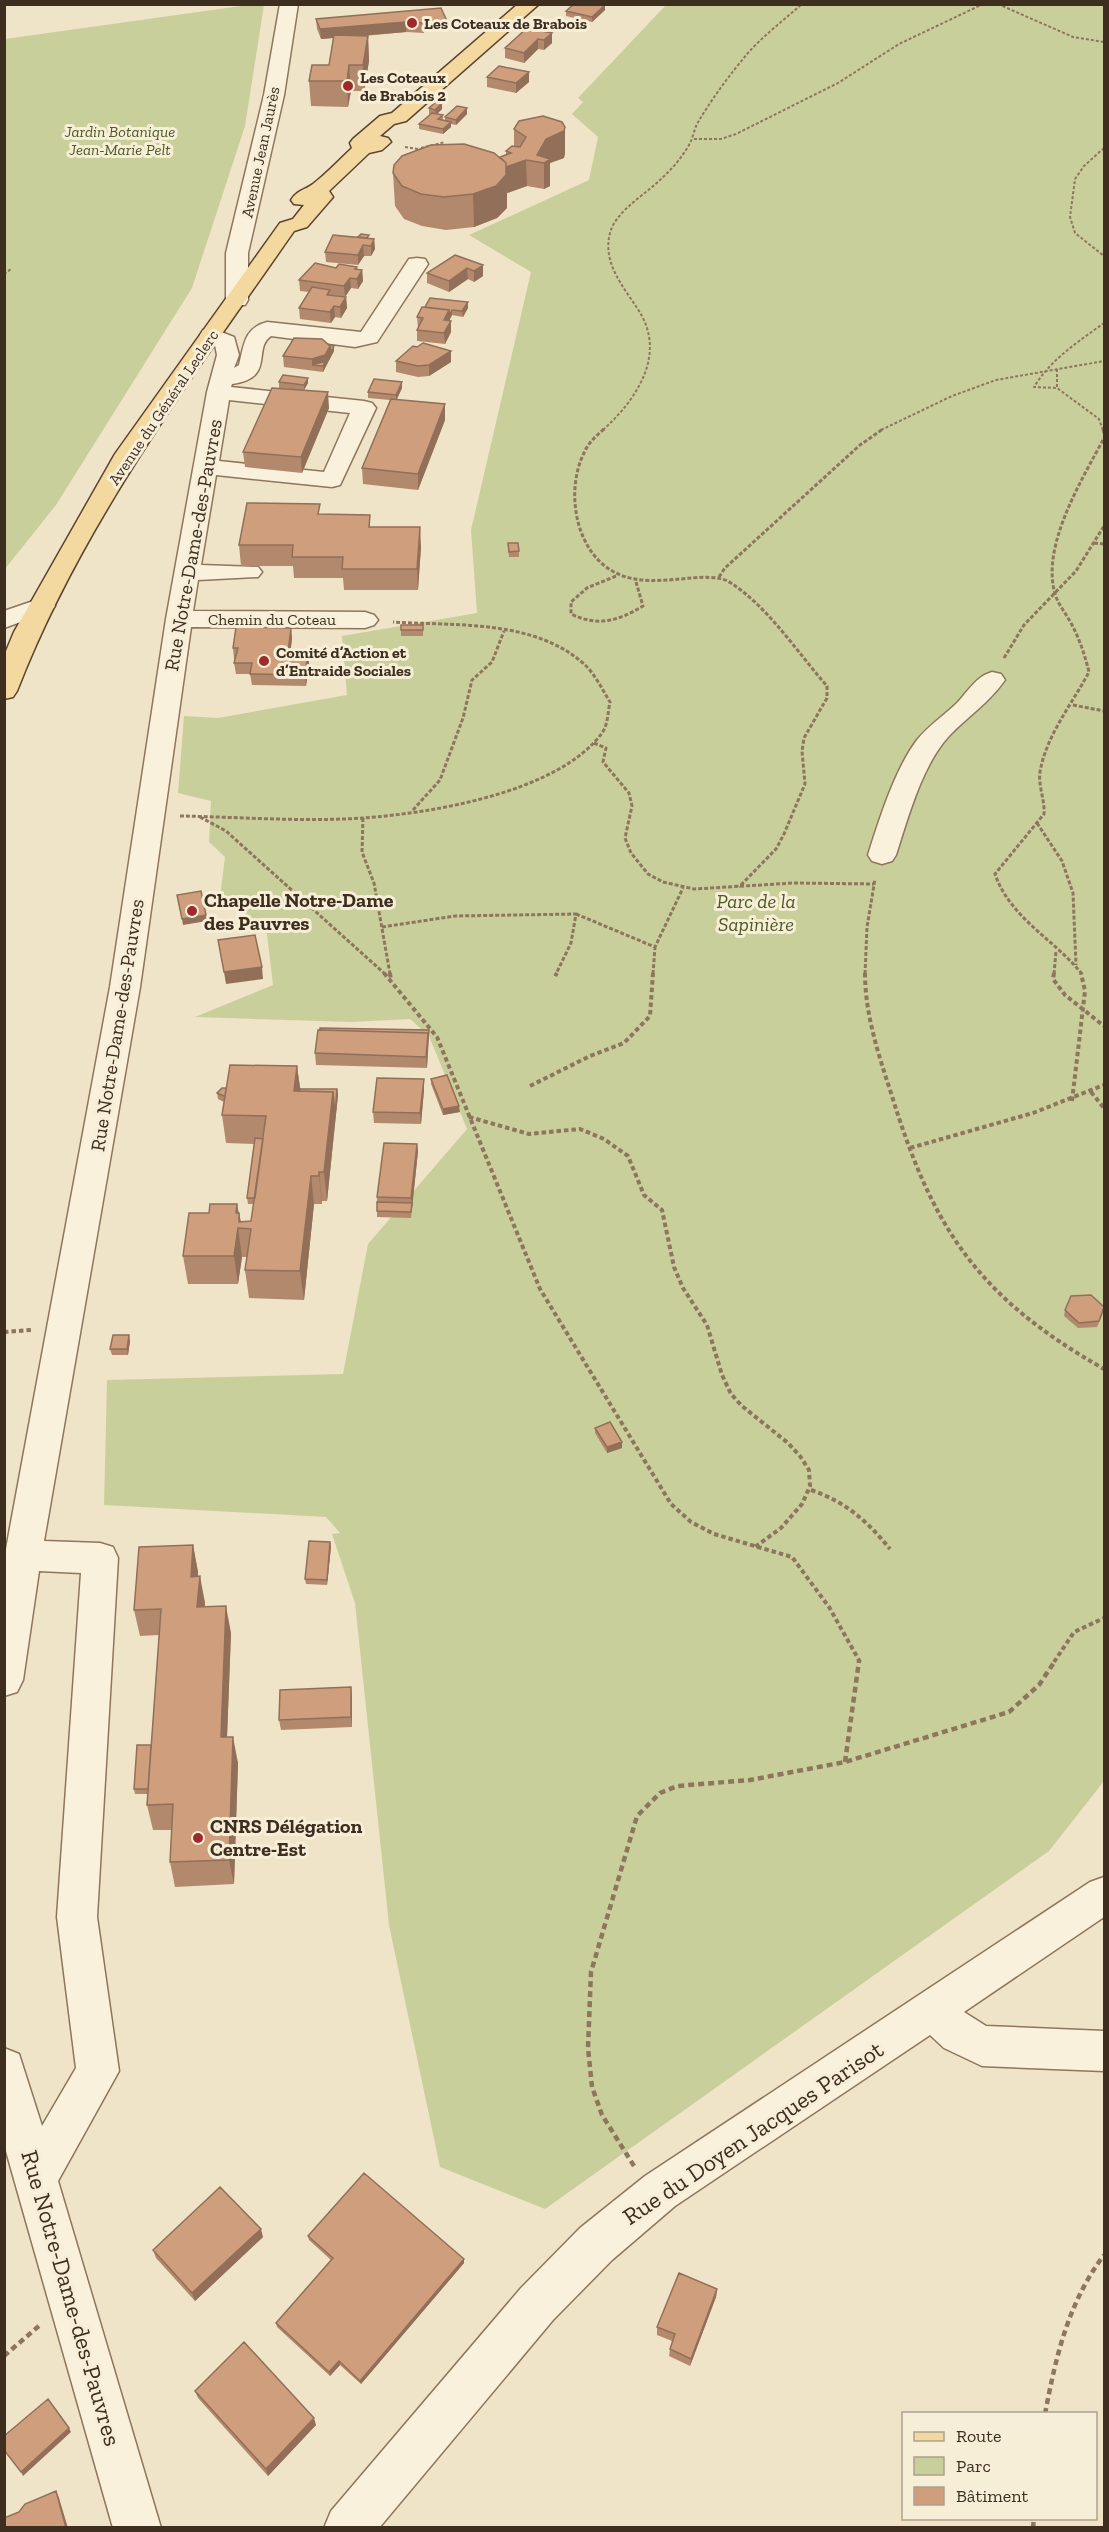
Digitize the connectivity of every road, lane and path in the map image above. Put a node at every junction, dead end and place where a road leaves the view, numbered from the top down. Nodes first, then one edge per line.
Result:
1 (289, 4) edge
2 (530, 4) edge
3 (802, 4) edge
4 (983, 4) edge
5 (998, 4) edge
6 (1104, 42) edge
7 (694, 139) junction
8 (445, 142) edge
9 (409, 147) dead end
10 (417, 148) junction
11 (1104, 148) edge
12 (434, 151) edge
13 (1104, 256) edge
14 (417, 264) dead end
15 (11, 269) dead end
16 (4, 274) edge
17 (237, 300) junction
18 (1104, 323) edge
19 (206, 342) junction
20 (1104, 361) edge
21 (1057, 369) junction
22 (1043, 372) junction
23 (221, 380) junction
24 (1057, 388) junction
25 (1104, 417) edge
26 (1100, 419) junction
27 (1104, 433) edge
28 (1104, 438) edge
29 (205, 467) junction
30 (1104, 526) edge
31 (1094, 543) junction
32 (1104, 544) edge
33 (249, 572) edge
34 (187, 573) junction
35 (617, 576) junction
36 (719, 578) junction
37 (636, 582) junction
38 (1055, 594) junction
39 (42, 606) junction
40 (179, 619) junction
41 (365, 620) joint
42 (4, 621) edge
43 (504, 631) junction
44 (992, 680) joint
45 (4, 691) edge
46 (1072, 705) junction
47 (1104, 711) edge
48 (594, 742) junction
49 (413, 811) junction
50 (363, 818) junction
51 (1037, 823) junction
52 (882, 855) dead end
53 (739, 886) junction
54 (683, 888) junction
55 (576, 914) junction
56 (382, 927) junction
57 (655, 947) junction
58 (1056, 951) junction
59 (1076, 966) junction
60 (555, 976) dead end
61 (391, 981) junction
62 (1082, 1010) junction
63 (1104, 1026) edge
64 (1104, 1085) edge
65 (530, 1086) dead end
66 (1091, 1092) junction
67 (1072, 1101) junction
68 (1104, 1108) edge
69 (469, 1117) junction
70 (910, 1148) junction
71 (35, 1329) dead end
72 (4, 1332) edge
73 (1104, 1369) edge
74 (811, 1490) junction
75 (755, 1548) junction
76 (890, 1549) dead end
77 (24, 1556) junction
78 (1104, 1618) edge
79 (4, 1680) edge
80 (845, 1762) junction
81 (1104, 1895) edge
82 (933, 2011) junction
83 (1104, 2051) edge
84 (4, 2068) edge
85 (636, 2169) dead end
86 (36, 2178) junction
87 (1104, 2255) edge
88 (44, 2322) dead end
89 (4, 2356) edge
90 (1045, 2412) edge
91 (137, 2528) edge
92 (348, 2528) edge

1 - 17 street, Avenue Jean Jaurès
2 - 17 main road, Avenue du Général Leclerc
3 - 7 path
4 - 7 path
5 - 6 path
7 - 35 path
8 - 10 path
9 - 10 path
10 - 12 path
11 - 13 path
14 - 23 street
15 - 16 path
17 - 19 main road, Avenue du Général Leclerc
18 - 22 path
19 - 23 street
19 - 39 main road, Avenue du Général Leclerc
20 - 21 path
21 - 22 path
21 - 24 path
22 - 24 path
22 - 36 path
23 - 29 street, Rue Notre-Dame-des-Pauvres
23 - 29 street
24 - 26 path
25 - 26 path
26 - 27 path
28 - 38 path
29 - 34 street, Rue Notre-Dame-des-Pauvres
30 - 31 path
31 - 32 path
31 - 38 path
33 - 34 street
34 - 40 street, Rue Notre-Dame-des-Pauvres
35 - 37 path
35 - 37 path
36 - 37 path
36 - 53 path
38 - 44 path
38 - 46 path
39 - 42 street
39 - 45 main road, Avenue du Général Leclerc
40 - 41 street, Chemin du Coteau
40 - 77 street, Rue Notre-Dame-des-Pauvres
41 - 43 path
43 - 48 path
43 - 49 path
44 - 52 street
46 - 47 path
46 - 51 path
48 - 49 path
48 - 54 path
49 - 50 path
50 - 56 path
50 - 61 path
51 - 58 path
51 - 59 path
53 - 54 path
53 - 70 path
54 - 57 path
55 - 56 path
55 - 57 path
55 - 60 path
56 - 61 path
57 - 65 path
58 - 59 path
58 - 62 path
59 - 62 path
61 - 69 path
62 - 63 path
62 - 67 path
64 - 66 path
66 - 67 path
66 - 68 path
67 - 70 path
69 - 74 path
69 - 75 path
70 - 73 path
71 - 72 path
74 - 75 path
74 - 76 path
75 - 80 path
77 - 79 street, Rue Notre-Dame-des-Pauvres
77 - 86 street
78 - 80 path
80 - 85 path
81 - 82 street, Rue du Doyen Jacques Parisot
82 - 83 street
82 - 92 street, Rue du Doyen Jacques Parisot
84 - 86 street, Rue Notre-Dame-des-Pauvres
86 - 91 street, Rue Notre-Dame-des-Pauvres
87 - 90 path
88 - 89 path

